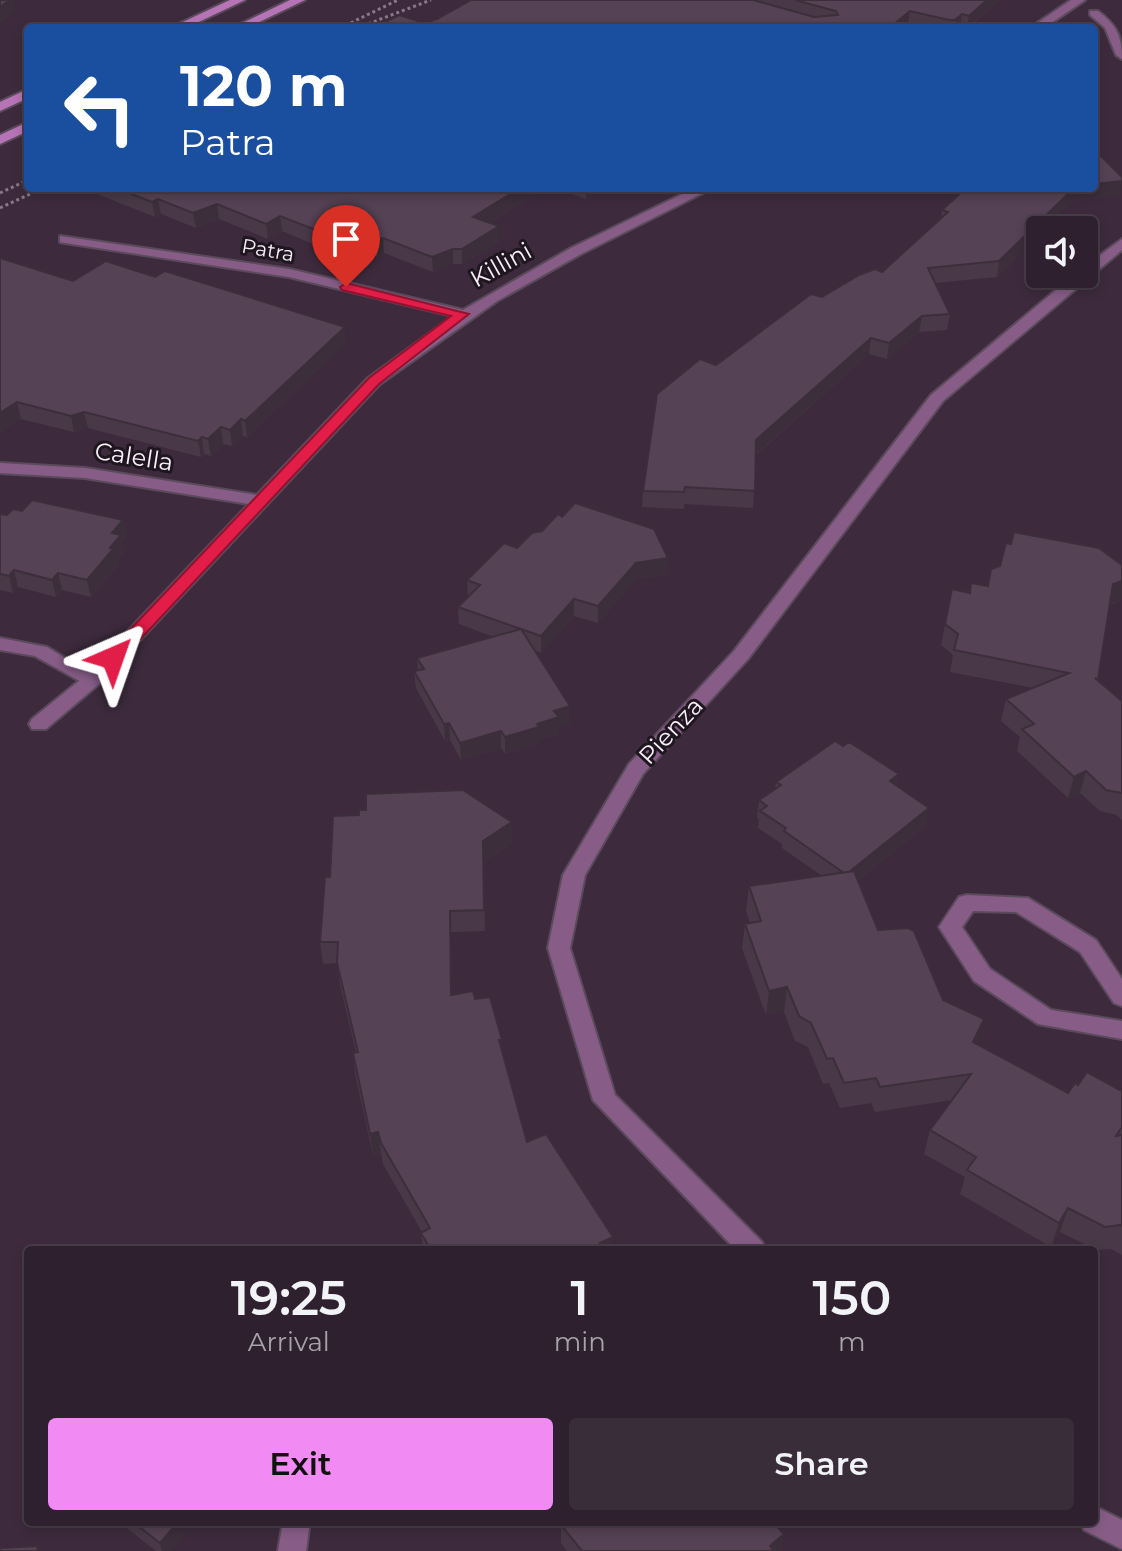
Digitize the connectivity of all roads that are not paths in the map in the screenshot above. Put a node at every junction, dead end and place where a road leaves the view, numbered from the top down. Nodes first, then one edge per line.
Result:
1 (239, 0) edge
2 (299, 0) edge
3 (1078, 2) edge
4 (185, 24) edge
5 (247, 24) edge
6 (1042, 24) edge
7 (1122, 55) edge
8 (24, 95) edge
9 (0, 107) edge
10 (24, 128) edge
11 (0, 140) edge
12 (697, 192) edge
13 (65, 239) dead end
14 (1120, 244) edge
15 (1098, 262) edge
16 (1067, 288) edge
17 (462, 314) junction
18 (0, 468) edge
19 (259, 500) junction
20 (0, 644) edge
21 (92, 680) junction
22 (39, 724) dead end
23 (1122, 997) edge
24 (1122, 1030) edge
25 (749, 1246) edge
26 (1098, 1522) edge
27 (1122, 1535) edge

1 - 4 main road
2 - 5 main road
3 - 6 street
3 - 7 street
8 - 9 main road
10 - 11 main road
12 - 17 street, Killini
13 - 17 street, Patra
14 - 15 street, Pienza
16 - 25 street, Pienza
17 - 19 street, Killini
18 - 19 street, Calella
19 - 21 street, Killini
20 - 21 street
21 - 22 street, Killini
23 - 24 street
26 - 27 street

